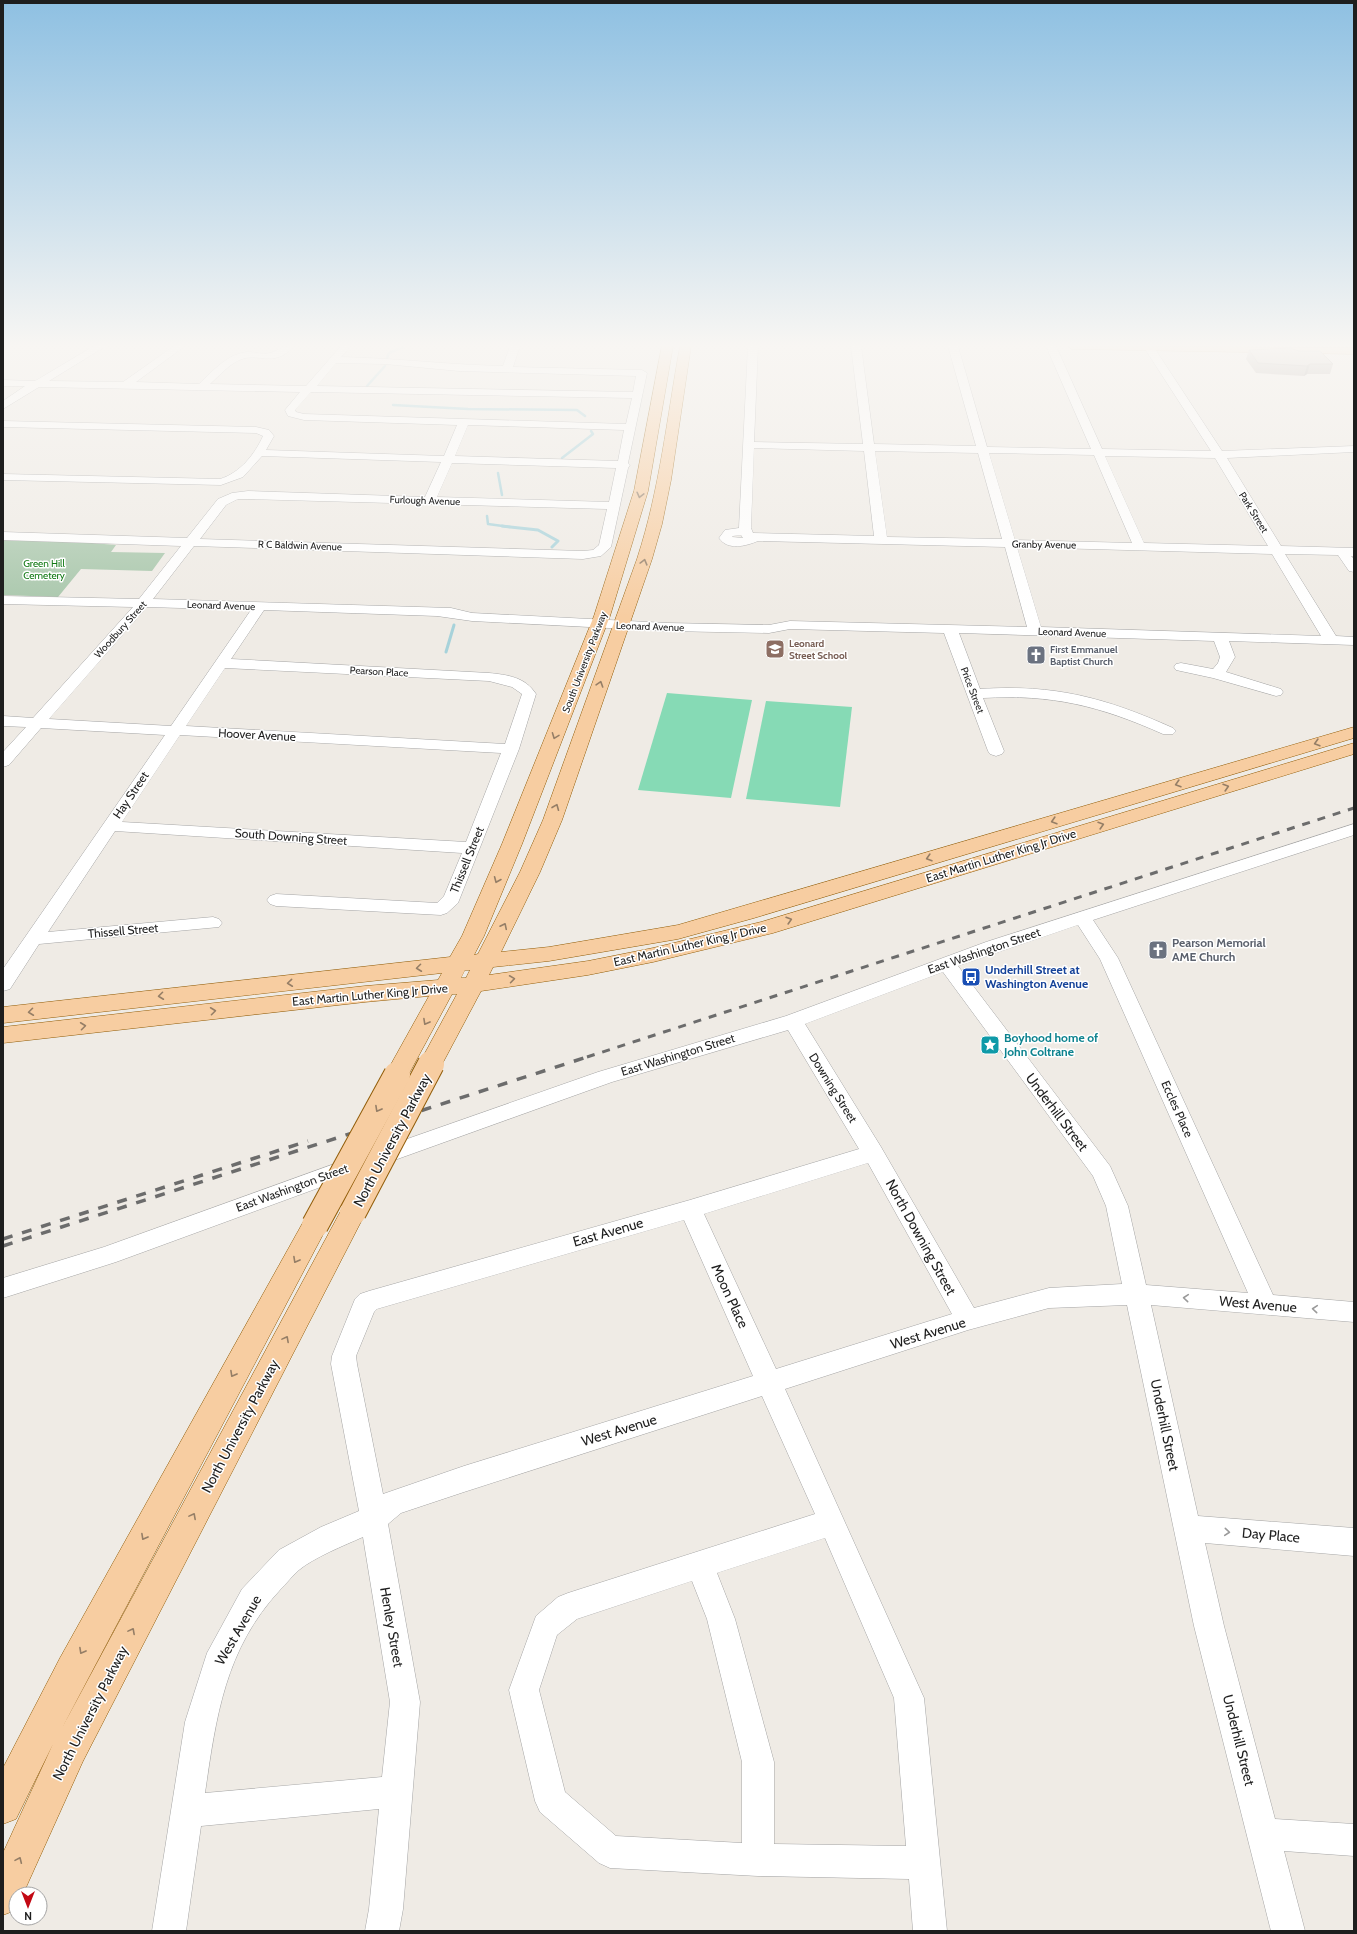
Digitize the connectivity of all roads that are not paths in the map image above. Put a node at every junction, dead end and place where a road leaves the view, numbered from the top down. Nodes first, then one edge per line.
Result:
1 (269, 436) edge
2 (458, 436) edge
3 (629, 436) edge
4 (651, 436) edge
5 (672, 436) edge
6 (748, 436) edge
7 (868, 436) edge
8 (980, 436) edge
9 (1091, 436) edge
10 (1206, 436) edge
11 (748, 445) junction
12 (869, 447) junction
13 (984, 450) junction
14 (1354, 450) edge
15 (1098, 452) junction
16 (258, 453) junction
17 (1218, 455) junction
18 (449, 459) junction
19 (624, 465) junction
20 (3, 477) edge
21 (236, 496) joint
22 (430, 500) junction
23 (615, 506) junction
24 (3, 536) edge
25 (881, 540) junction
26 (192, 542) junction
27 (1010, 543) junction
28 (1139, 545) junction
29 (1277, 549) junction
30 (1348, 551) edge
31 (1354, 568) edge
32 (3, 600) edge
33 (143, 603) junction
34 (260, 606) junction
35 (601, 619) junction
36 (623, 621) junction
37 (950, 629) junction
38 (1035, 631) junction
39 (1219, 637) junction
40 (1331, 640) junction
41 (1354, 641) edge
42 (220, 663) junction
43 (1181, 666) dead end
44 (1216, 674) junction
45 (1276, 692) dead end
46 (974, 694) junction
47 (530, 697) joint
48 (3, 721) edge
49 (36, 722) junction
50 (175, 730) junction
51 (1168, 731) dead end
52 (1354, 732) edge
53 (511, 748) junction
54 (1354, 748) edge
55 (996, 751) dead end
56 (3, 762) edge
57 (110, 826) junction
58 (1354, 829) edge
59 (472, 848) junction
60 (276, 900) dead end
61 (1082, 917) junction
62 (213, 923) dead end
63 (33, 939) junction
64 (486, 961) junction
65 (946, 963) junction
66 (458, 964) junction
67 (3, 984) edge
68 (474, 985) junction
69 (444, 988) junction
70 (3, 1015) edge
71 (793, 1021) junction
72 (3, 1035) edge
73 (873, 1153) junction
74 (690, 1208) junction
75 (3, 1288) edge
76 (1136, 1294) junction
77 (1265, 1305) junction
78 (1354, 1312) edge
79 (968, 1320) junction
80 (355, 1326) joint
81 (770, 1383) junction
82 (374, 1518) junction
83 (832, 1522) junction
84 (1188, 1528) junction
85 (1354, 1542) edge
86 (700, 1564) junction
87 (396, 1792) junction
88 (3, 1806) edge
89 (186, 1811) junction
90 (1263, 1834) junction
91 (1354, 1840) edge
92 (758, 1860) junction
93 (924, 1863) junction
94 (3, 1896) edge
95 (169, 1931) edge
96 (382, 1931) edge
97 (930, 1931) edge
98 (1288, 1931) edge

1 - 16 street
2 - 18 street
3 - 19 street
4 -> 35 main road, South University Parkway
36 -> 5 main road, South University Parkway
6 - 11 street
7 - 12 street
8 - 13 street
9 - 15 street
10 - 17 street, Park Street
11 - 12 street
11 - 25 street, Granby Avenue
12 - 13 street
12 - 25 street
13 - 15 street
13 - 27 street
14 - 17 street
15 - 17 street
15 - 28 street
16 - 18 street
16 - 20 street
17 - 29 street, Park Street
18 - 19 street
18 - 22 street
19 - 23 street
21 - 22 street, Furlough Avenue
21 - 26 street, Woodbury Street
22 - 23 street, Furlough Avenue
23 - 26 street, R C Baldwin Avenue
24 - 26 street, R C Baldwin Avenue
25 - 27 street, Granby Avenue
26 - 33 street, Woodbury Street
27 - 28 street, Granby Avenue
27 - 38 street
28 - 29 street, Granby Avenue
29 - 30 street, Granby Avenue
29 - 40 street, Park Street
30 - 31 street, Granby Avenue
32 - 33 street, Leonard Avenue
33 - 34 street, Leonard Avenue
33 - 49 street, Woodbury Street
34 - 35 street, Leonard Avenue
34 - 42 street, Hay Street
35 - 36 street, Leonard Avenue
35 -> 66 main road, South University Parkway
36 - 37 street, Leonard Avenue
64 -> 36 main road, South University Parkway
37 - 38 street, Leonard Avenue
37 - 46 street, Price Street
38 - 39 street, Leonard Avenue
39 - 40 street, Leonard Avenue
39 - 44 street
40 - 41 street, Leonard Avenue
42 - 47 street, Pearson Place
42 - 50 street, Hay Street
43 - 44 street
44 - 45 street
46 - 51 street
46 - 55 street, Price Street
47 - 53 street, Thissell Street
48 - 49 street, Hoover Avenue
49 - 50 street, Hoover Avenue
49 - 56 street, Woodbury Street
50 - 53 street, Hoover Avenue
50 - 57 street, Hay Street
52 -> 64 main road, East Martin Luther King Jr Drive
53 - 59 street, Thissell Street
68 -> 54 main road, East Martin Luther King Jr Drive
57 - 59 street, South Downing Street
57 - 63 street, Hay Street
58 - 61 street, East Washington Street
59 - 60 street, Thissell Street
61 - 65 street, East Washington Street
61 - 77 street, Eccles Place
62 - 63 street, Thissell Street
63 - 67 street, Hay Street
64 - 66 main road, East Martin Luther King Jr Drive
64 - 68 main road, North University Parkway
65 - 71 street, East Washington Street
65 - 76 street, Underhill Street
66 - 69 main road, North University Parkway
66 -> 70 main road, East Martin Luther King Jr Drive
68 - 69 main road, East Martin Luther King Jr Drive
94 -> 68 main road, North University Parkway, bridge
72 -> 69 main road, East Martin Luther King Jr Drive
69 -> 88 main road, North University Parkway, bridge
71 - 73 street, Downing Street
71 - 75 street, East Washington Street
73 - 74 street, East Avenue
73 - 79 street, North Downing Street
74 - 80 street, East Avenue
74 - 81 street, Moon Place
77 -> 76 street, West Avenue
76 - 79 street, West Avenue
76 - 84 street, Underhill Street
78 -> 77 street, West Avenue
79 - 81 street, West Avenue
80 - 82 street, Henley Street
81 - 82 street, West Avenue
81 - 83 street, Moon Place
82 - 87 street, Henley Street
82 - 89 street, West Avenue
83 - 86 street
83 - 93 street, Moon Place
84 -> 85 street, Day Place
84 - 90 street, Underhill Street
86 - 92 street
86 - 92 street
87 - 89 street
87 - 96 street, Henley Street
89 - 95 street, West Avenue
90 - 91 street
90 - 98 street, Underhill Street
92 - 93 street
93 - 97 street, Moon Place

